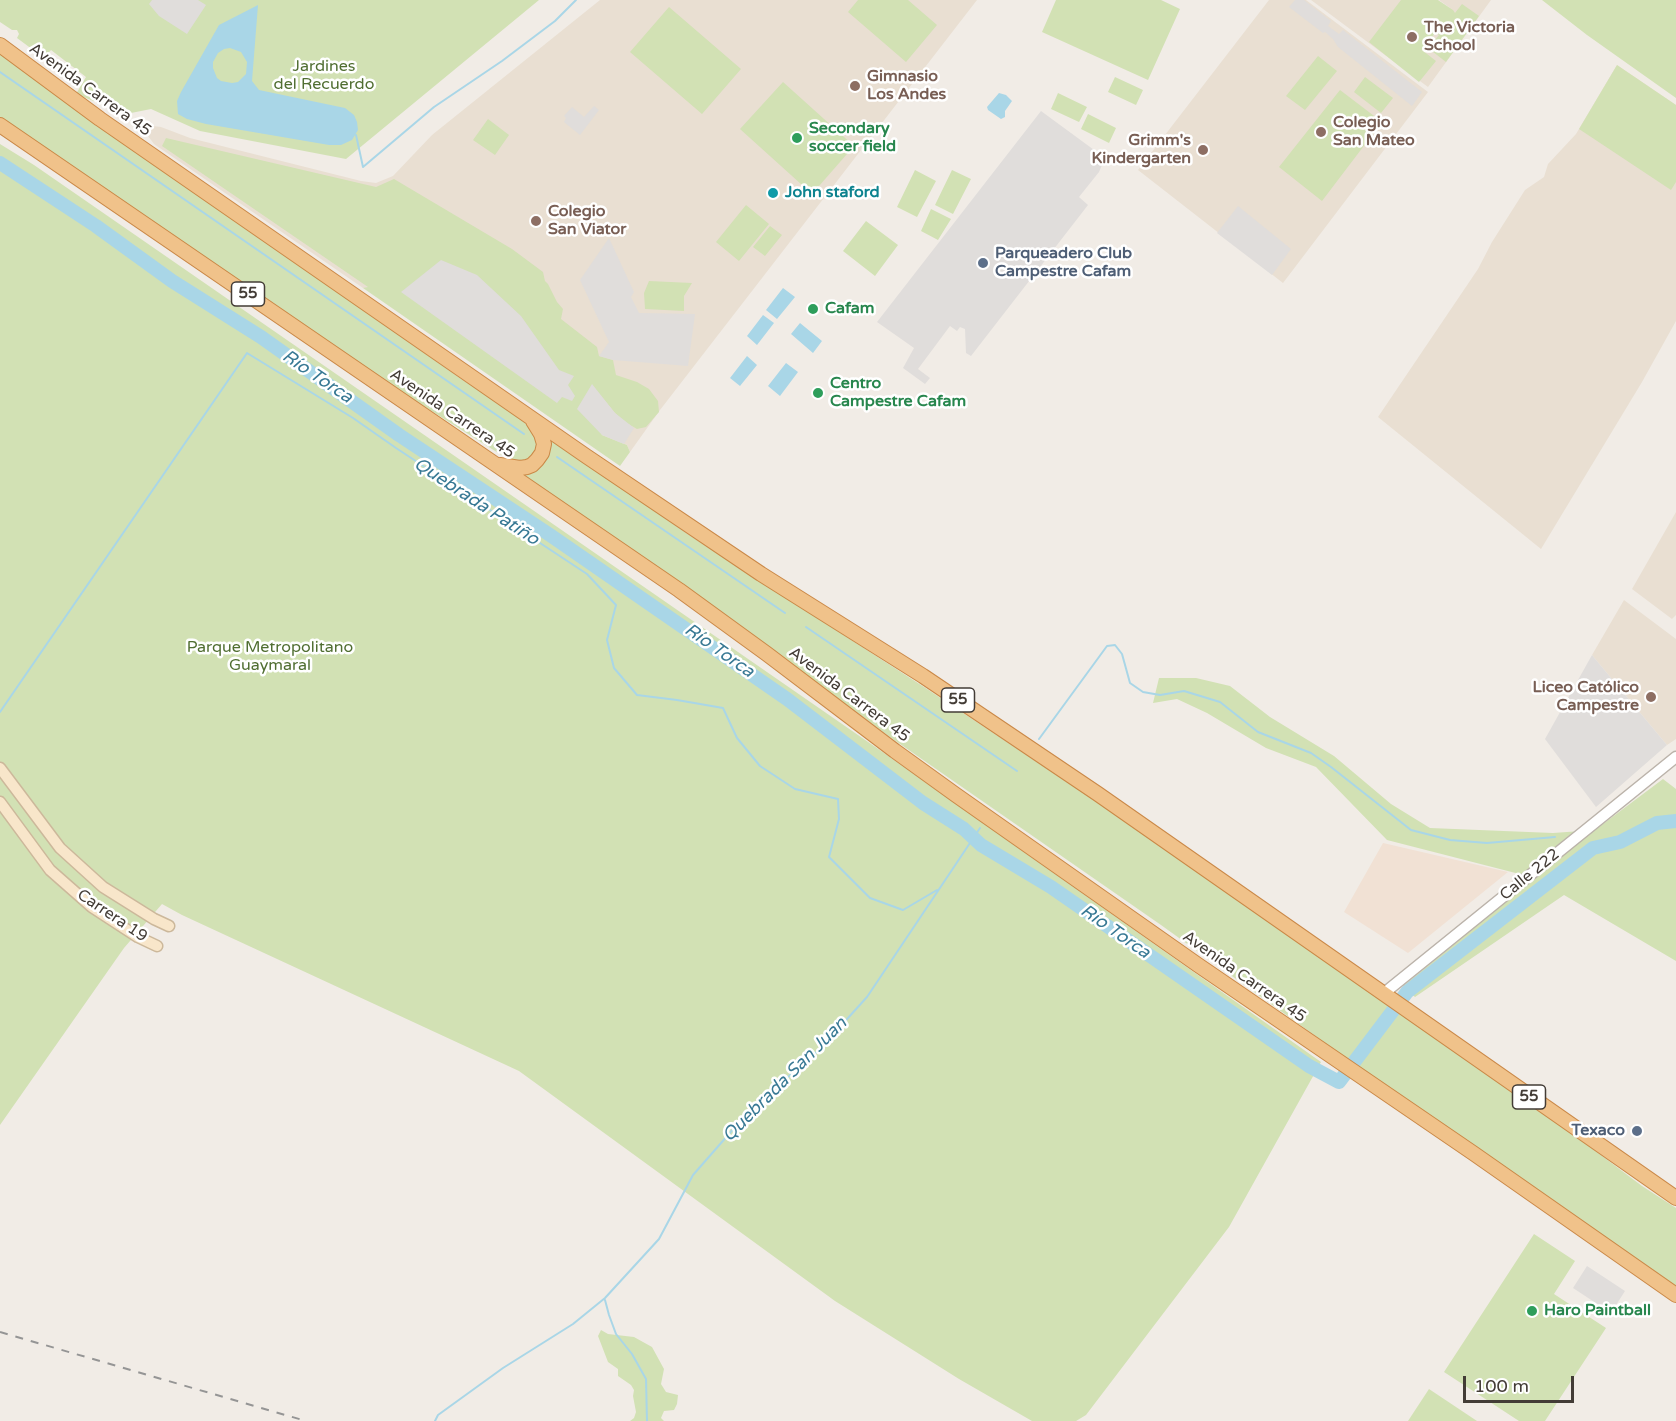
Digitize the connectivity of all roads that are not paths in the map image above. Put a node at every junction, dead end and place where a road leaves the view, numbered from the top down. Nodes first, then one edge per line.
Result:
1 (0, 45) edge
2 (0, 125) edge
3 (527, 415) junction
4 (495, 464) junction
5 (1676, 757) edge
6 (0, 768) edge
7 (0, 802) edge
8 (169, 926) dead end
9 (158, 946) dead end
10 (1383, 994) junction
11 (1676, 1198) edge
12 (1676, 1295) edge

1 - 3 highway, Avenida Carrera 45 / 55
2 - 4 highway, Avenida Carrera 45 / 55
3 - 4 highway
3 - 10 highway, Avenida Carrera 45 / 55
4 - 12 highway, Avenida Carrera 45 / 55
5 - 10 street, Calle 222
6 - 8 main road, Carrera 19
7 - 9 main road, Carrera 19
10 - 11 highway, Avenida Carrera 45 / 55

